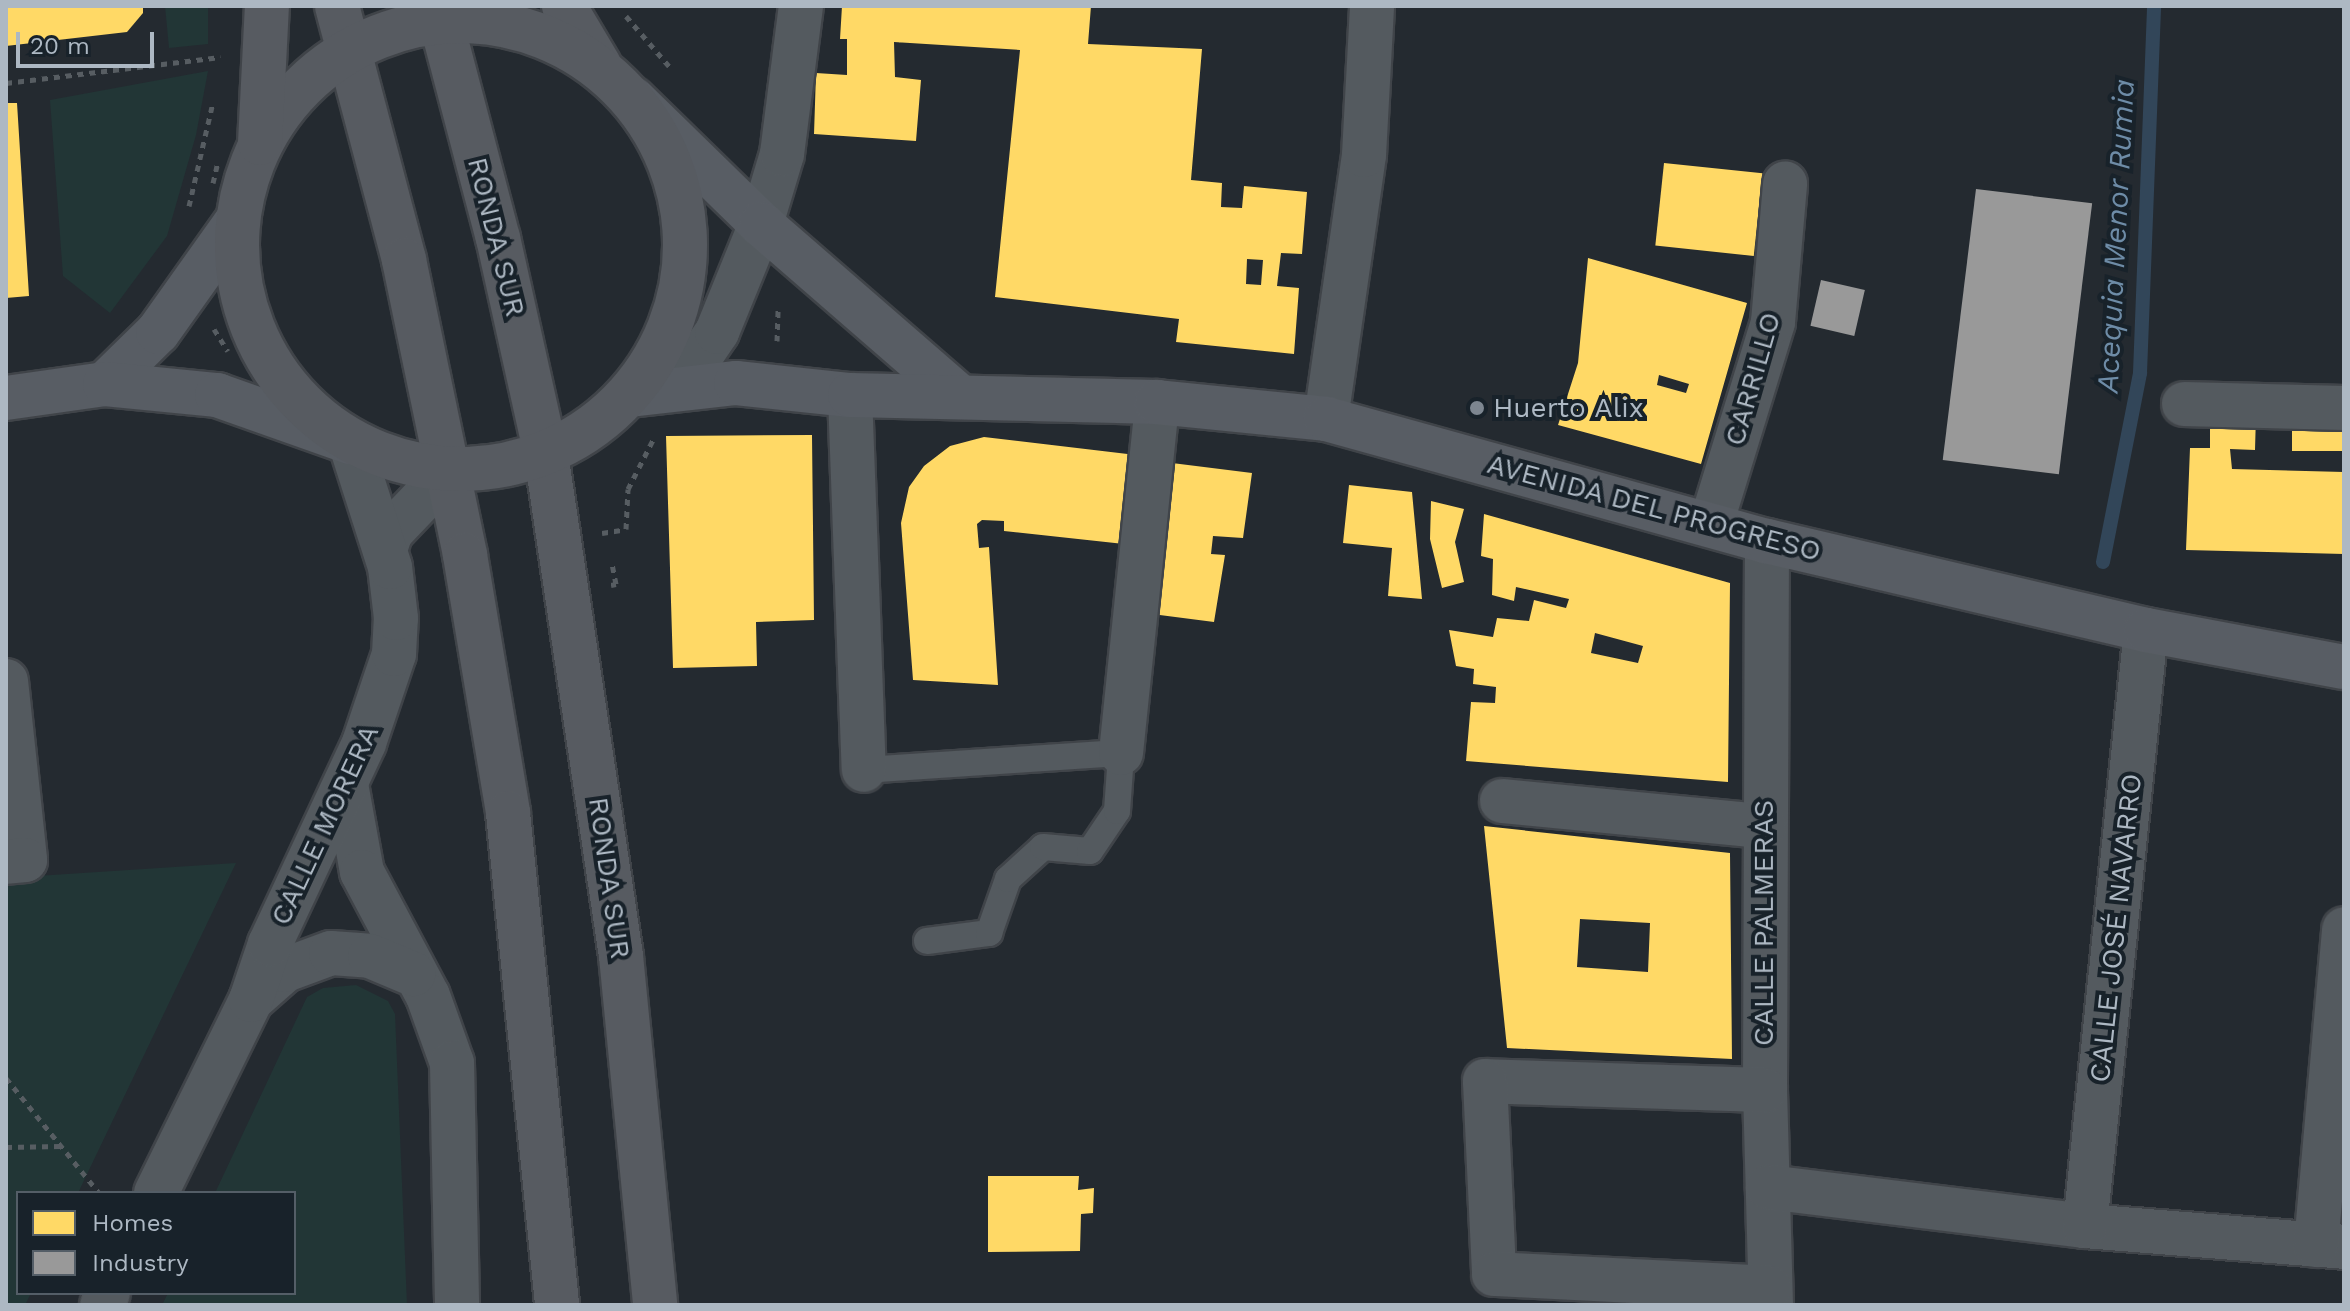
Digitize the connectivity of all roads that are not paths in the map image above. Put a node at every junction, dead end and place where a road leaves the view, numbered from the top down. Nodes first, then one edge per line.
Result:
1 (267, 6) edge
2 (337, 6) edge
3 (564, 6) edge
4 (801, 6) edge
5 (1372, 6) edge
6 (439, 13) edge
7 (350, 49) junction
8 (600, 67) junction
9 (633, 99) junction
10 (240, 148) junction
11 (1785, 184) dead end
12 (224, 206) junction
13 (761, 224) junction
14 (105, 384) junction
15 (650, 390) junction
16 (850, 395) junction
17 (958, 395) junction
18 (6, 398) edge
19 (1157, 402) junction
20 (2184, 404) dead end
21 (2344, 408) edge
22 (1326, 419) junction
23 (350, 442) junction
24 (546, 454) junction
25 (450, 470) junction
26 (1711, 524) junction
27 (1767, 541) junction
28 (385, 550) junction
29 (2146, 630) junction
30 (2344, 667) edge
31 (6, 681) edge
32 (1121, 746) junction
33 (864, 770) joint
34 (346, 784) junction
35 (1502, 801) dead end
36 (1764, 826) junction
37 (6, 862) edge
38 (2344, 929) edge
39 (927, 941) dead end
40 (413, 974) junction
41 (251, 1000) junction
42 (1765, 1090) junction
43 (1768, 1187) junction
44 (157, 1191) edge
45 (2085, 1226) junction
46 (2330, 1246) edge
47 (1770, 1296) edge
48 (457, 1305) edge
49 (557, 1305) edge
50 (655, 1305) edge

1 - 10 main road
2 - 7 main road
3 - 8 main road
4 - 13 street
5 - 22 street
6 - 7 main road
6 - 8 main road
6 - 24 main road, RONDA SUR
7 - 10 main road
7 - 25 main road
8 - 9 main road
9 - 13 main road
9 - 15 main road
10 - 12 main road
11 - 26 street, CARRILLO
12 - 14 main road
12 - 23 main road
13 - 15 street
13 - 17 main road
14 - 18 main road
14 - 23 main road
15 - 16 main road, AVENIDA DEL PROGRESO
15 - 24 main road
16 - 17 main road, AVENIDA DEL PROGRESO
16 - 33 street
17 - 19 main road, AVENIDA DEL PROGRESO
19 - 22 main road, AVENIDA DEL PROGRESO
19 - 32 street
20 - 21 street
22 - 26 main road, AVENIDA DEL PROGRESO
23 - 25 main road
23 - 28 street, CALLE MORERA
24 - 25 main road
24 - 50 main road, RONDA SUR
25 - 28 street
25 - 49 main road
26 - 27 main road, AVENIDA DEL PROGRESO
27 - 29 main road, AVENIDA DEL PROGRESO
27 - 36 street, CALLE PALMERAS
28 - 34 street, CALLE MORERA
29 - 30 main road, AVENIDA DEL PROGRESO
29 - 45 street, CALLE JOSÉ NAVARRO
31 - 37 street
32 - 33 lane
32 - 39 lane
34 - 40 street
34 - 41 street, CALLE MORERA
35 - 36 street
36 - 42 street, CALLE PALMERAS
38 - 46 street
40 - 41 street
40 - 48 street
41 - 44 street, CALLE MORERA
42 - 43 street, CALLE PALMERAS
42 - 47 street
43 - 45 street
43 - 47 street, CALLE PALMERAS
45 - 46 street

